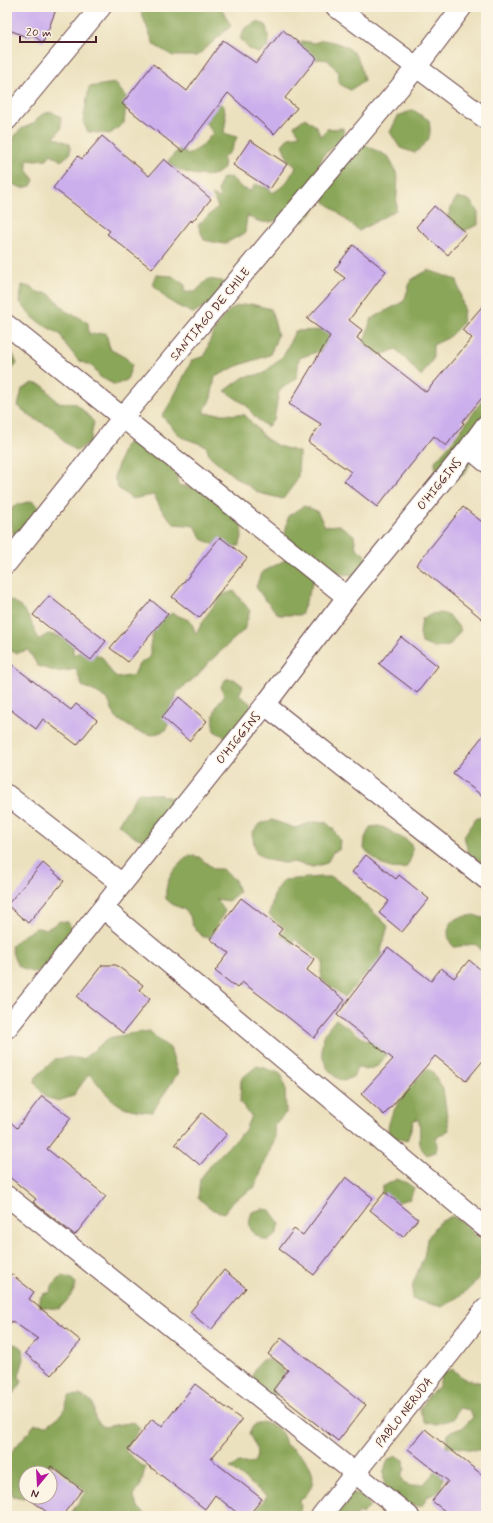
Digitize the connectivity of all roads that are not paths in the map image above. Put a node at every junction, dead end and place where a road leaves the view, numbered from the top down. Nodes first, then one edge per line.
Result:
1 (101, 7) edge
2 (336, 7) edge
3 (462, 7) edge
4 (416, 68) junction
5 (486, 119) edge
6 (7, 120) edge
7 (7, 325) edge
8 (123, 417) junction
9 (486, 425) edge
10 (469, 448) junction
11 (486, 462) edge
12 (7, 563) edge
13 (347, 596) junction
14 (265, 705) junction
15 (7, 795) edge
16 (486, 879) edge
17 (121, 883) junction
18 (103, 908) junction
19 (7, 1028) edge
20 (7, 1196) edge
21 (486, 1228) edge
22 (486, 1308) edge
23 (355, 1473) junction
24 (321, 1516) edge
25 (408, 1516) edge

1 - 6 street
2 - 4 street
3 - 4 street, SANTIAGO DE CHILE
4 - 5 street
4 - 8 street, SANTIAGO DE CHILE
7 - 8 street
8 - 12 street, SANTIAGO DE CHILE
8 - 13 street
9 - 10 street, O'HIGGINS
10 - 11 street
10 - 13 street, O'HIGGINS
13 - 14 street, O'HIGGINS
14 - 16 street
14 - 17 street, O'HIGGINS
15 - 17 street
17 - 18 street, O'HIGGINS
18 - 19 street, O'HIGGINS
18 - 21 street
20 - 23 street
22 - 23 street, PABLO NERUDA
23 - 24 street, PABLO NERUDA
23 - 25 street

